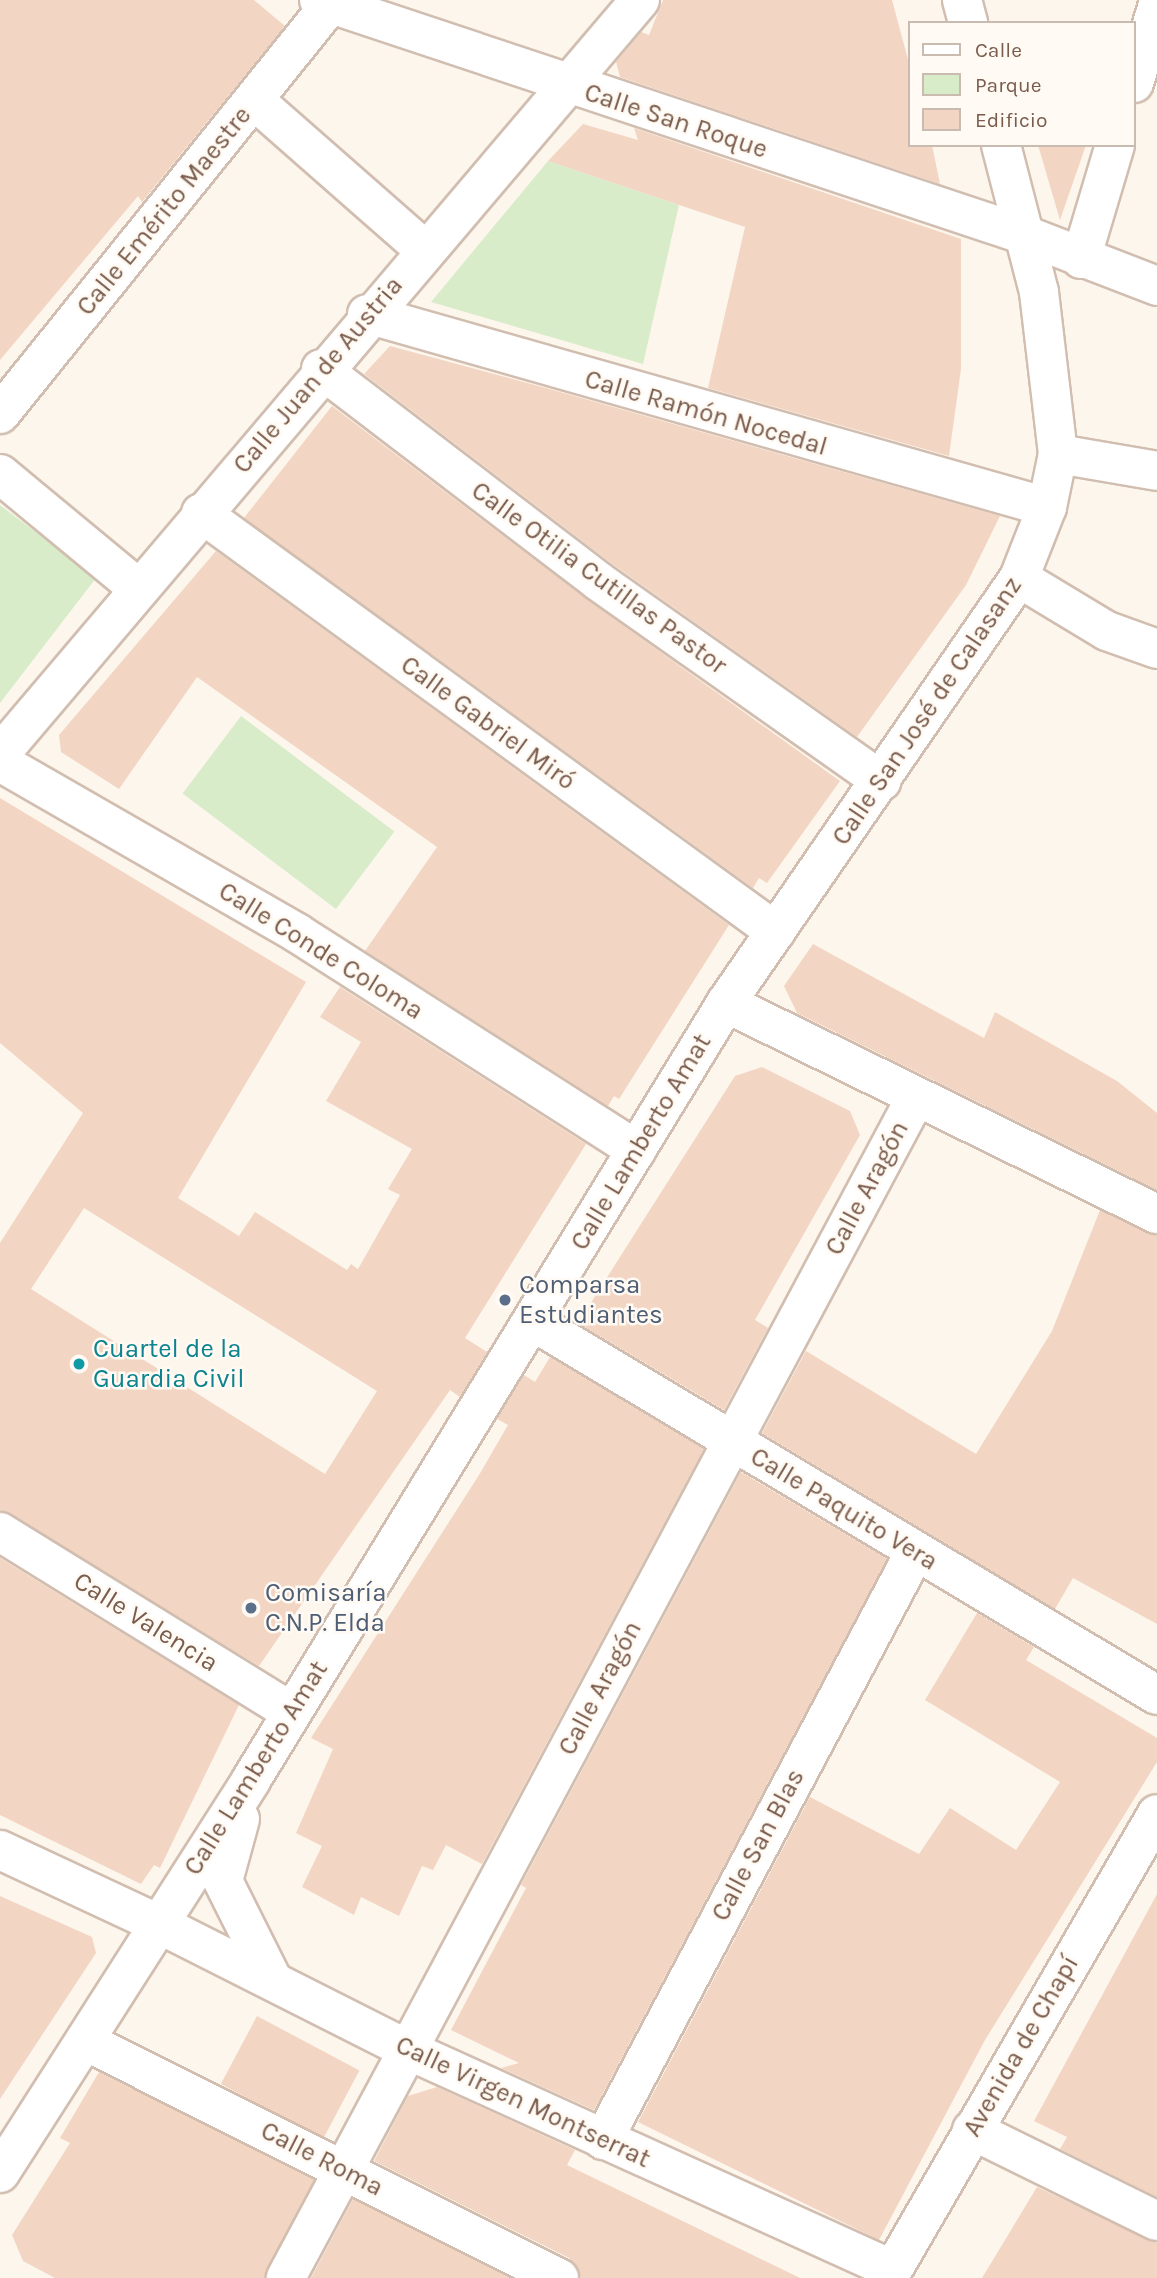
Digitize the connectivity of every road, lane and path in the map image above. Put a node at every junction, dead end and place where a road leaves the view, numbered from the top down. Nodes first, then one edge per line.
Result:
1 (640, 0) edge
2 (962, 0) edge
3 (323, 4) edge
4 (1157, 8) edge
5 (967, 21) edge
6 (1136, 76) edge
7 (569, 86) junction
8 (254, 100) junction
9 (1002, 147) edge
10 (1114, 147) edge
11 (1025, 235) junction
12 (425, 250) junction
13 (1081, 259) junction
14 (1157, 286) edge
15 (368, 314) junction
16 (321, 369) junction
17 (0, 414) edge
18 (1058, 454) junction
19 (1157, 471) edge
20 (0, 474) edge
21 (1047, 507) junction
22 (201, 513) junction
23 (1019, 578) junction
24 (138, 588) junction
25 (1157, 649) edge
26 (0, 754) edge
27 (0, 762) edge
28 (881, 781) junction
29 (775, 932) junction
30 (726, 1003) junction
31 (915, 1099) junction
32 (636, 1150) junction
33 (1157, 1214) edge
34 (531, 1321) junction
35 (732, 1441) junction
36 (0, 1532) edge
37 (915, 1552) junction
38 (1157, 1695) edge
39 (292, 1712) junction
40 (251, 1780) junction
41 (1157, 1814) edge
42 (0, 1850) edge
43 (159, 1924) junction
44 (273, 1981) junction
45 (85, 2041) junction
46 (408, 2050) junction
47 (972, 2130) junction
48 (603, 2140) junction
49 (344, 2170) junction
50 (0, 2173) edge
51 (1157, 2221) edge
52 (889, 2274) edge
53 (286, 2278) edge
54 (559, 2278) edge

1 - 7 street, Calle Juan de Austria
2 - 5 street
3 - 7 street, Calle San Roque
3 - 8 street, Calle Emérito Maestre
4 - 6 street
7 - 11 street, Calle San Roque
7 - 12 street, Calle Juan de Austria
8 - 12 street
8 - 17 street, Calle Emérito Maestre
9 - 11 street, Calle San José de Calasanz
10 - 13 street
11 - 13 street, Calle San Roque
11 - 18 street, Calle San José de Calasanz
12 - 15 street, Calle Juan de Austria
13 - 14 street
15 - 16 street, Calle Juan de Austria
15 - 21 street, Calle Ramón Nocedal
16 - 22 street, Calle Juan de Austria
16 - 28 street, Calle Otilia Cutillas Pastor
18 - 19 street
18 - 21 street, Calle San José de Calasanz
20 - 24 street
21 - 23 street, Calle San José de Calasanz
22 - 24 street, Calle Juan de Austria
22 - 29 street, Calle Gabriel Miró
23 - 25 street
23 - 28 street, Calle San José de Calasanz
24 - 26 street, Calle Juan de Austria
27 - 32 street, Calle Conde Coloma
28 - 29 street, Calle San José de Calasanz
29 - 30 street, Calle San José de Calasanz
30 - 31 street
30 - 32 street, Calle Lamberto Amat
31 - 33 street
31 - 35 street, Calle Aragón
32 - 34 street, Calle Lamberto Amat
34 - 35 street, Calle Paquito Vera
34 - 39 street, Calle Lamberto Amat
35 - 37 street, Calle Paquito Vera
35 - 46 street, Calle Aragón
36 - 39 street, Calle Valencia
37 - 38 street, Calle Paquito Vera
37 - 48 street, Calle San Blas
39 - 40 street, Calle Lamberto Amat
40 - 43 street, Calle Lamberto Amat
40 - 44 street
41 - 47 street, Avenida de Chapí
42 - 43 street, Calle Virgen Montserrat
43 - 44 street, Calle Virgen Montserrat
43 - 45 street, Calle Lamberto Amat
44 - 46 street, Calle Virgen Montserrat
45 - 49 street, Calle Roma
45 - 50 street, Calle Lamberto Amat
46 - 48 street, Calle Virgen Montserrat
46 - 49 street, Calle Aragón
47 - 51 street
47 - 52 street, Avenida de Chapí
48 - 52 street, Calle Virgen Montserrat
49 - 53 street, Calle Aragón
49 - 54 street, Calle Roma

